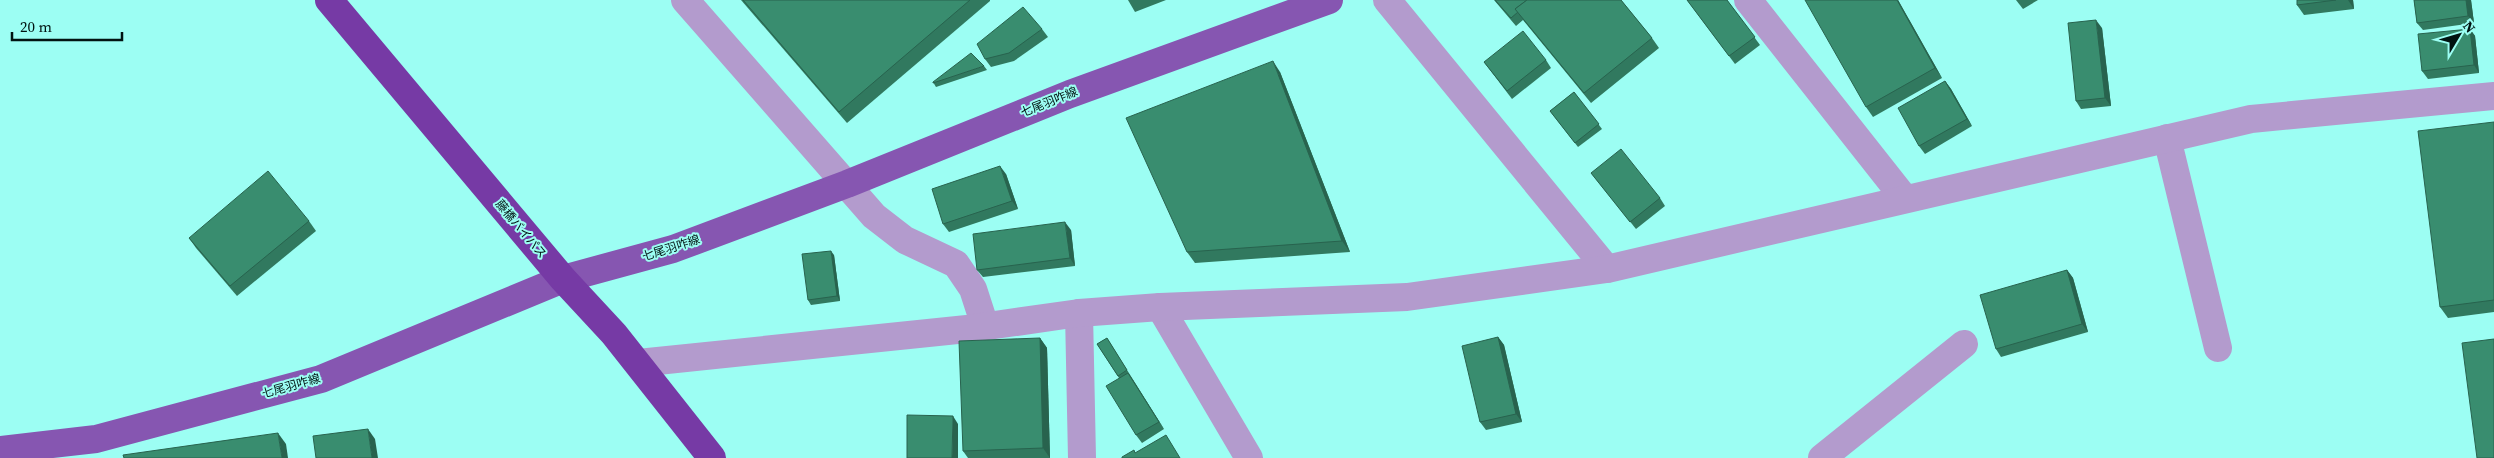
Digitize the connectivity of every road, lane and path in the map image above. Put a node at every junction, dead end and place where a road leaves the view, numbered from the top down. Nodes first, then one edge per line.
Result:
1 (329, 0) edge
2 (685, 0) edge
3 (1329, 0) edge
4 (1387, 0) edge
5 (1748, 0) edge
6 (2494, 96) edge
7 (2166, 138) junction
8 (846, 184) junction
9 (1905, 199) junction
10 (1607, 269) junction
11 (563, 279) junction
12 (1160, 307) junction
13 (1079, 313) junction
14 (985, 326) junction
15 (1964, 344) dead end
16 (2218, 348) dead end
17 (638, 363) junction
18 (0, 450) edge
19 (712, 458) edge
20 (1082, 458) edge
21 (1249, 458) edge
22 (1822, 458) edge

1 - 11 highway, 藤橋バイパス
2 - 8 street
3 - 8 main road, 七尾羽咋線
4 - 10 street
5 - 9 street
6 - 7 street
7 - 9 street
7 - 16 street
8 - 11 main road, 七尾羽咋線
8 - 14 street
9 - 10 street
10 - 12 street
11 - 17 highway, 藤橋バイパス
11 - 18 main road, 七尾羽咋線
12 - 13 street
12 - 21 street
13 - 14 street
13 - 20 street
14 - 17 street
15 - 22 street
17 - 19 highway, 藤橋バイパス

